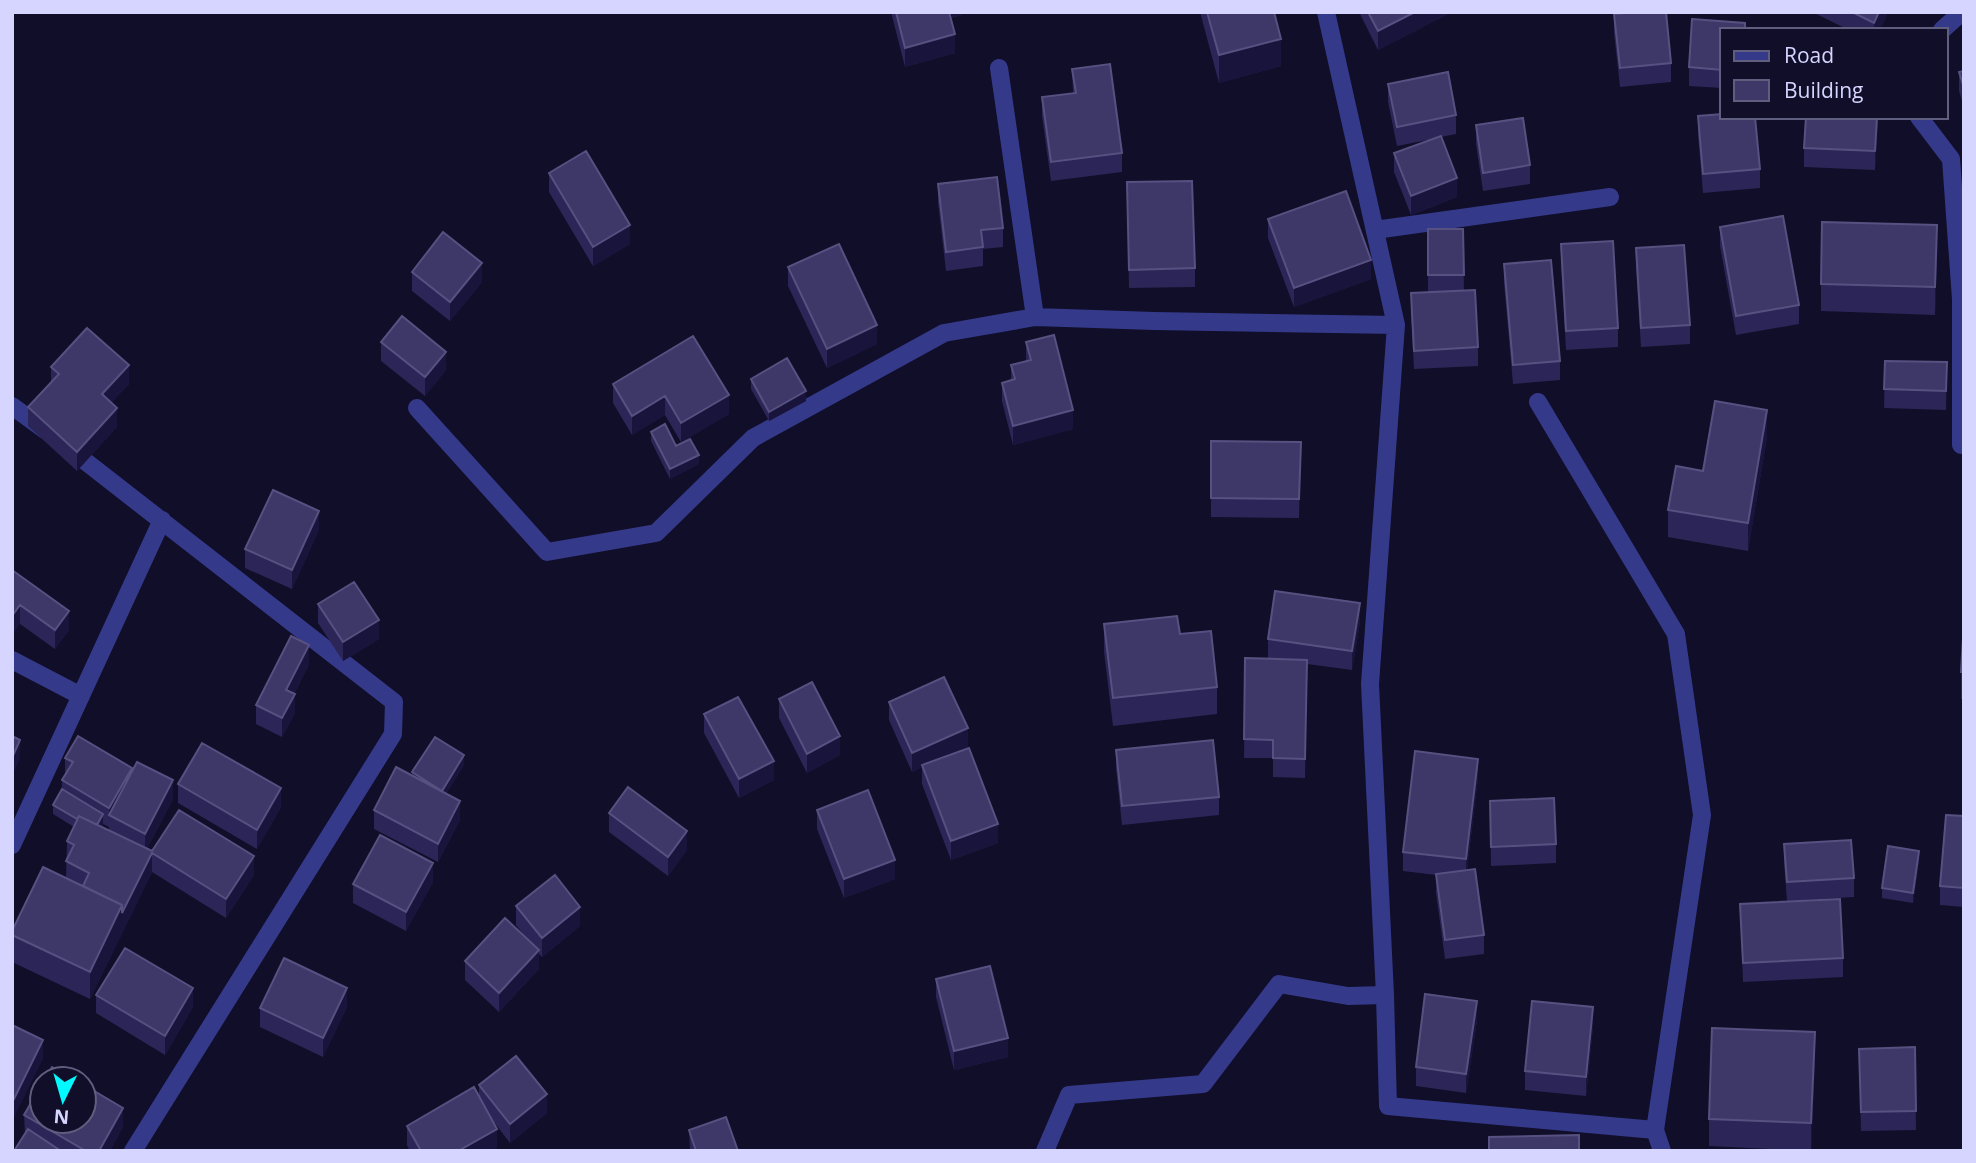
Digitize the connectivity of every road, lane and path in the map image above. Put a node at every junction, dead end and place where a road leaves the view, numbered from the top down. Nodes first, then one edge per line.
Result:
1 (1326, 12) edge
2 (1962, 12) edge
3 (1944, 28) edge
4 (999, 68) dead end
5 (1921, 119) edge
6 (1610, 197) dead end
7 (1375, 230) junction
8 (1035, 317) junction
9 (1396, 325) junction
10 (1538, 402) dead end
11 (12, 406) edge
12 (417, 408) dead end
13 (1961, 445) dead end
14 (162, 520) junction
15 (12, 660) edge
16 (80, 696) junction
17 (12, 845) edge
18 (1385, 995) junction
19 (1655, 1130) junction
20 (132, 1151) edge
21 (1045, 1151) edge
22 (1662, 1151) edge

1 - 7 street
2 - 3 street
4 - 8 street
5 - 13 street
6 - 7 street
7 - 9 street
8 - 9 street
8 - 12 street
9 - 18 street
10 - 19 street
11 - 14 street
14 - 16 street
14 - 20 street
15 - 16 street
16 - 17 street
18 - 19 street
18 - 21 street
19 - 22 street

